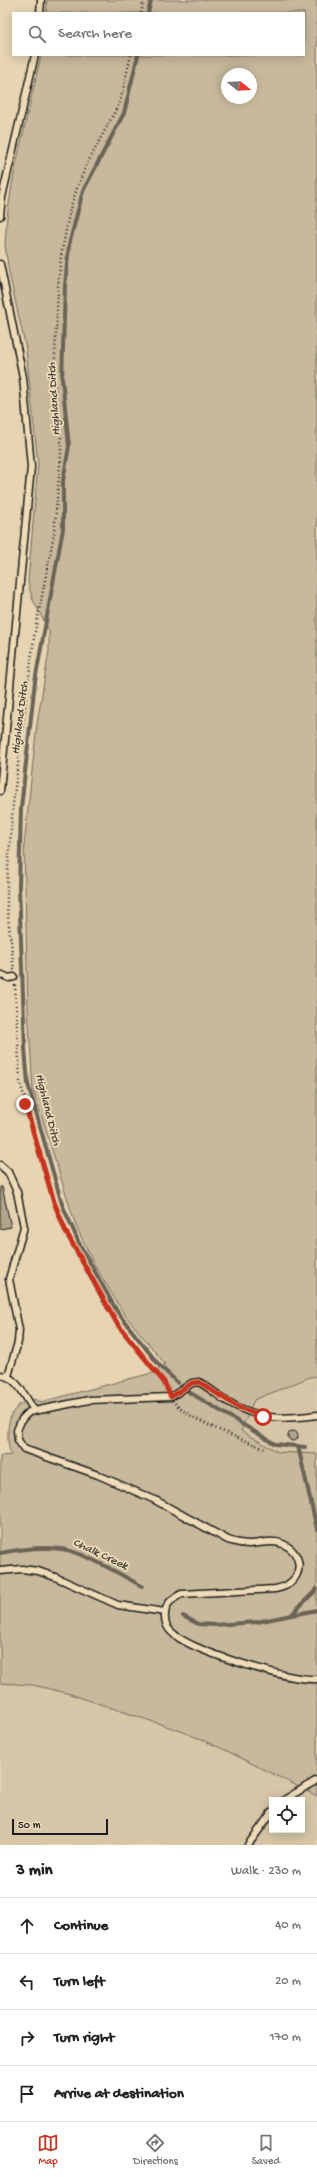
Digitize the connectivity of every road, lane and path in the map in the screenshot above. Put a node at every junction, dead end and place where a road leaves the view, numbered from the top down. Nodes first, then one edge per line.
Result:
1 (41, 0) edge
2 (144, 0) edge
3 (40, 12) edge
4 (141, 12) edge
5 (35, 56) edge
6 (131, 56) edge
7 (0, 216) edge
8 (0, 264) edge
9 (0, 792) edge
10 (0, 974) edge
11 (14, 977) junction
12 (0, 1165) edge
13 (0, 1375) edge
14 (8, 1376) junction
15 (171, 1397) junction
16 (34, 1410) junction
17 (317, 1415) edge
18 (265, 1449) dead end
19 (0, 1571) edge
20 (165, 1612) junction
21 (317, 1679) edge
22 (317, 1780) edge
23 (289, 1797) edge
24 (269, 1816) edge
25 (248, 1845) edge

1 - 3 lane
2 - 4 path
5 - 7 lane
6 - 11 path
8 - 9 lane
10 - 11 lane
11 - 15 path
12 - 14 lane
13 - 14 lane
14 - 16 lane
15 - 16 lane
15 - 17 lane
15 - 18 path
16 - 20 lane
19 - 20 lane
20 - 21 lane
22 - 23 lane
24 - 25 lane

